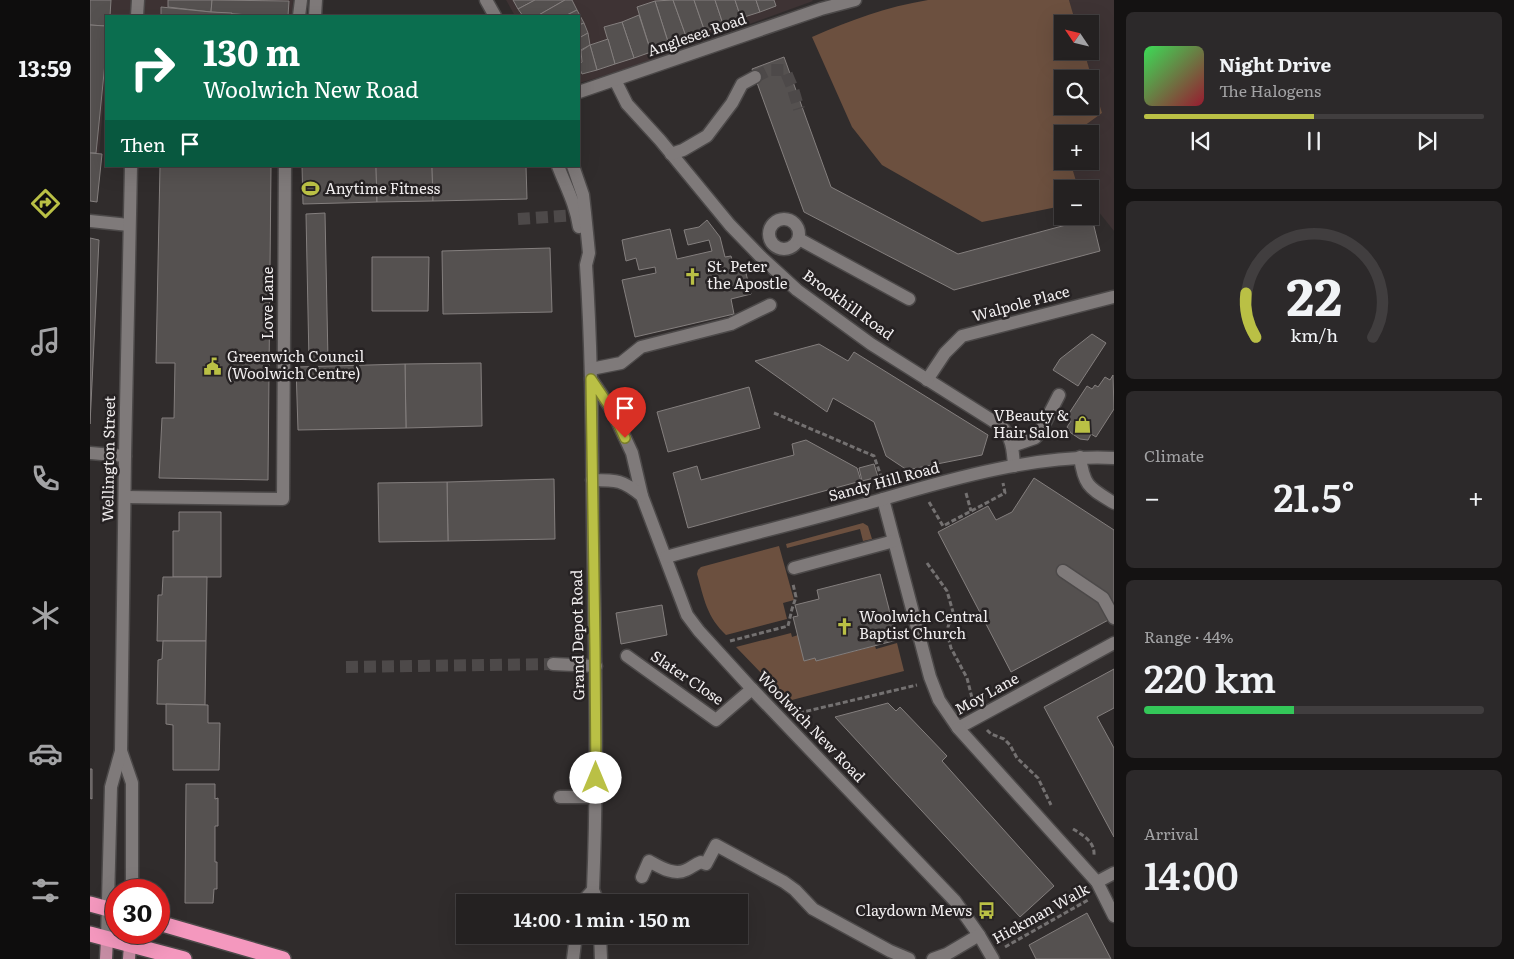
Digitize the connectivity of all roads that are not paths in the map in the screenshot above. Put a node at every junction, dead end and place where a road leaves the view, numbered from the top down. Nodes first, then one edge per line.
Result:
1 (138, 0) edge
2 (301, 0) edge
3 (316, 0) edge
4 (486, 0) edge
5 (855, 0) edge
6 (820, 4) edge
7 (137, 15) edge
8 (299, 15) edge
9 (315, 15) edge
10 (494, 15) edge
11 (755, 77) tunnel mouth
12 (615, 80) junction
13 (580, 92) edge
14 (671, 154) junction
15 (130, 167) edge
16 (284, 167) edge
17 (558, 167) edge
18 (573, 167) edge
19 (581, 214) junction
20 (90, 221) edge
21 (129, 225) junction
22 (799, 239) junction
23 (773, 245) junction
24 (761, 257) junction
25 (1113, 297) dead end
26 (909, 299) dead end
27 (770, 305) dead end
28 (591, 374) junction
29 (927, 380) junction
30 (1059, 395) dead end
31 (1012, 446) junction
32 (90, 453) edge
33 (125, 456) junction
34 (1080, 457) junction
35 (1114, 458) edge
36 (1014, 466) junction
37 (592, 480) junction
38 (642, 496) junction
39 (124, 497) junction
40 (885, 498) junction
41 (1114, 503) edge
42 (894, 541) junction
43 (666, 557) junction
44 (1063, 571) dead end
45 (793, 573) road end
46 (1114, 618) edge
47 (1114, 643) edge
48 (627, 656) dead end
49 (554, 664) tunnel mouth
50 (596, 666) junction
51 (752, 689) junction
52 (958, 728) junction
53 (121, 751) junction
54 (560, 797) dead end
55 (596, 797) junction
56 (1114, 873) edge
57 (642, 877) dead end
58 (112, 879) edge
59 (132, 879) edge
60 (1100, 887) junction
61 (593, 890) junction
62 (589, 894) edge
63 (595, 894) edge
64 (90, 904) edge
65 (105, 908) edge
66 (1114, 916) edge
67 (170, 927) edge
68 (90, 934) edge
69 (979, 935) junction
70 (105, 938) edge
71 (107, 944) edge
72 (575, 944) edge
73 (600, 944) edge
74 (130, 945) edge
75 (991, 957) edge
76 (106, 959) edge
77 (184, 959) edge
78 (283, 959) edge
79 (573, 959) edge
80 (601, 959) edge
81 (909, 959) edge
82 (933, 959) edge

1 - 7 street
2 - 8 street
3 - 9 street
4 - 10 street
5 - 6 street, Anglesea Road
6 - 12 street, Anglesea Road
11 - 14 street
12 - 13 street, Anglesea Road
12 - 14 street, Brookhill Road
14 - 24 street, Brookhill Road
15 - 21 street, Wellington Street
16 - 39 street, Love Lane
17 - 19 street
18 - 19 street
19 - 28 street
20 - 21 street
21 - 33 street, Wellington Street
22 - 23 street
22 - 23 street
22 - 26 street
23 - 24 street
24 - 29 street, Brookhill Road
25 - 29 street, Walpole Place
27 - 28 street
28 - 37 street, Grand Depot Road
28 - 38 street, Woolwich New Road
29 - 31 street, Brookhill Road
30 - 31 street
31 - 36 street, Brookhill Road
32 - 33 street
33 - 39 street, Wellington Street
34 - 35 street, Sandy Hill Road
34 - 36 street, Sandy Hill Road
34 - 41 street
36 - 40 street, Sandy Hill Road
37 - 38 street
37 - 50 street, Grand Depot Road
38 - 43 street, Woolwich New Road
39 - 53 street, Wellington Street
40 - 42 street, Moy Lane
40 - 43 street, Sandy Hill Road
42 - 45 street
42 - 52 street, Moy Lane
43 - 51 street, Woolwich New Road
44 - 46 street
47 - 52 street, Moy Lane
48 - 51 street, Slater Close
49 - 50 street
50 - 55 street, Grand Depot Road
51 - 69 street, Woolwich New Road
52 - 60 street
53 - 58 street, Wellington Street
53 - 59 street, Wellington Street
54 - 55 street
55 - 61 street, Grand Depot Road
56 - 60 street
57 - 81 street
60 - 66 street
61 - 62 street
61 - 63 street, Grand Depot Road
64 - 65 highway
67 - 78 highway
68 - 70 highway
69 - 75 street, Woolwich New Road
69 - 82 street
71 - 76 main road, Wellington Street
72 - 79 street
73 - 80 street
74 - 77 highway

